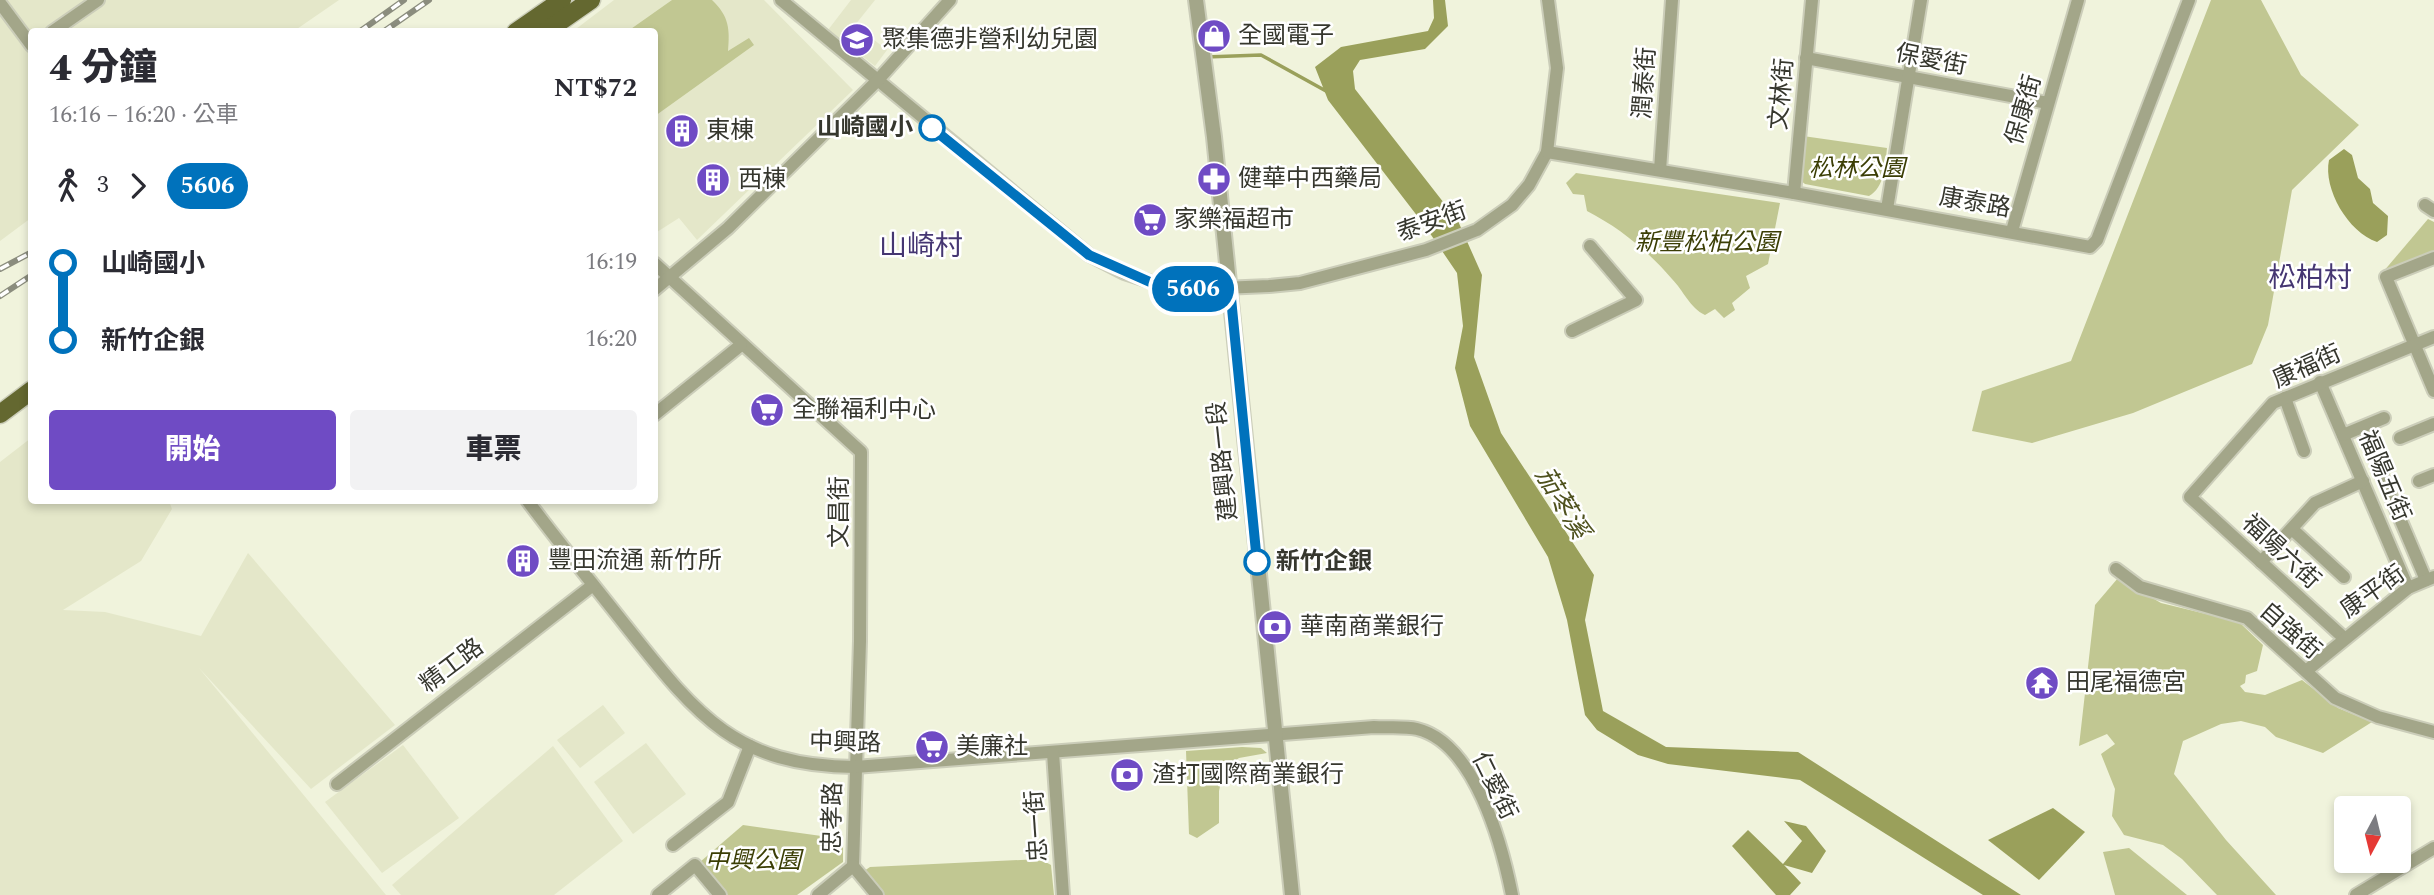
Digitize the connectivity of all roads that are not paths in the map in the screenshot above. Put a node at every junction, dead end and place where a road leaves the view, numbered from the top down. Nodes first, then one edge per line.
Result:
1 (97, 0) edge
2 (562, 0) edge
3 (591, 0) edge
4 (781, 0) edge
5 (950, 0) edge
6 (1196, 0) edge
7 (1548, 0) edge
8 (1672, 0) edge
9 (1812, 0) edge
10 (1921, 0) edge
11 (2078, 0) edge
12 (2189, 0) edge
13 (0, 3) edge
14 (58, 28) edge
15 (522, 28) edge
16 (551, 28) edge
17 (28, 41) edge
18 (1806, 58) junction
19 (1909, 78) junction
20 (877, 81) junction
21 (2048, 103) junction
22 (1547, 152) junction
23 (1660, 170) junction
24 (1794, 192) junction
25 (1887, 209) junction
26 (2012, 231) junction
27 (1590, 246) dead end
28 (2434, 258) edge
29 (658, 267) edge
30 (670, 278) junction
31 (658, 287) edge
32 (1230, 288) junction
33 (1572, 331) dead end
34 (2434, 337) edge
35 (741, 345) junction
36 (2414, 345) junction
37 (2320, 382) junction
38 (2434, 391) edge
39 (28, 393) edge
40 (2285, 398) junction
41 (28, 408) edge
42 (658, 412) edge
43 (0, 414) edge
44 (2384, 418) dead end
45 (2434, 424) edge
46 (0, 428) edge
47 (2343, 435) junction
48 (2400, 438) dead end
49 (2304, 451) dead end
50 (2379, 469) dead end
51 (2434, 475) edge
52 (2363, 481) junction
53 (2419, 481) dead end
54 (2190, 497) joint
55 (530, 505) edge
56 (2292, 529) junction
57 (2261, 562) junction
58 (2116, 569) dead end
59 (2344, 577) dead end
60 (2430, 579) edge
61 (593, 585) junction
62 (2408, 588) junction
63 (2344, 638) junction
64 (2306, 671) junction
65 (2434, 732) edge
66 (1277, 735) junction
67 (750, 746) junction
68 (1052, 753) junction
69 (855, 767) junction
70 (337, 783) dead end
71 (673, 845) dead end
72 (2434, 848) edge
73 (853, 866) junction
74 (658, 895) edge
75 (720, 895) edge
76 (818, 895) edge
77 (877, 895) edge
78 (1063, 895) edge
79 (1292, 895) edge
80 (1512, 895) edge
81 (2356, 895) edge

1 - 14 street
2 - 15 main road
3 - 16 main road
4 - 20 street, 泰安街
5 - 20 street
6 - 32 street, 建興路一段
7 - 22 street, 泰安街
8 - 23 street, 潤泰街
9 - 18 street, 文林街
10 - 19 street
11 - 21 street, 保康街
12 - 26 street, 康泰路
13 - 17 street
18 - 19 street, 保愛街
18 - 24 street, 文林街
19 - 21 street, 保愛街
19 - 25 street
20 - 30 street
20 - 32 street, 泰安街
21 - 26 street, 保康街
22 - 23 street, 康泰路
22 - 32 street, 泰安街
23 - 24 street, 康泰路
24 - 25 street, 康泰路
25 - 26 street, 康泰路
27 - 33 street
28 - 36 street
29 - 30 street, 文昌街
30 - 31 street
30 - 35 street, 文昌街
32 - 66 street, 建興路一段
34 - 36 street, 康福街
35 - 42 street
35 - 69 street, 文昌街
36 - 37 street, 康福街
36 - 38 street
37 - 40 street, 康福街
37 - 47 street, 福陽五街
39 - 43 main road
40 - 49 street
40 - 54 street, 康福街
41 - 46 main road
44 - 47 street
45 - 48 street
47 - 52 street, 福陽五街
50 - 60 street
51 - 53 street
52 - 56 street
52 - 62 street, 福陽五街
54 - 57 street, 福陽六街
55 - 61 street, 中興路
56 - 57 street
56 - 59 street
57 - 63 street, 福陽六街
58 - 64 street, 自強街
60 - 62 street, 康平街
61 - 67 street, 中興路
61 - 70 street, 精工路
62 - 63 street, 康平街
63 - 64 street, 康平街
64 - 65 street, 自強街
66 - 68 street, 中興路
66 - 79 street, 建興路一段
66 - 80 street, 仁愛街
67 - 69 street, 中興路
67 - 71 street
68 - 69 street, 中興路
68 - 78 street, 忠一街
69 - 73 street, 忠孝路
72 - 81 street
73 - 76 street, 忠孝路
73 - 77 street
74 - 75 street

